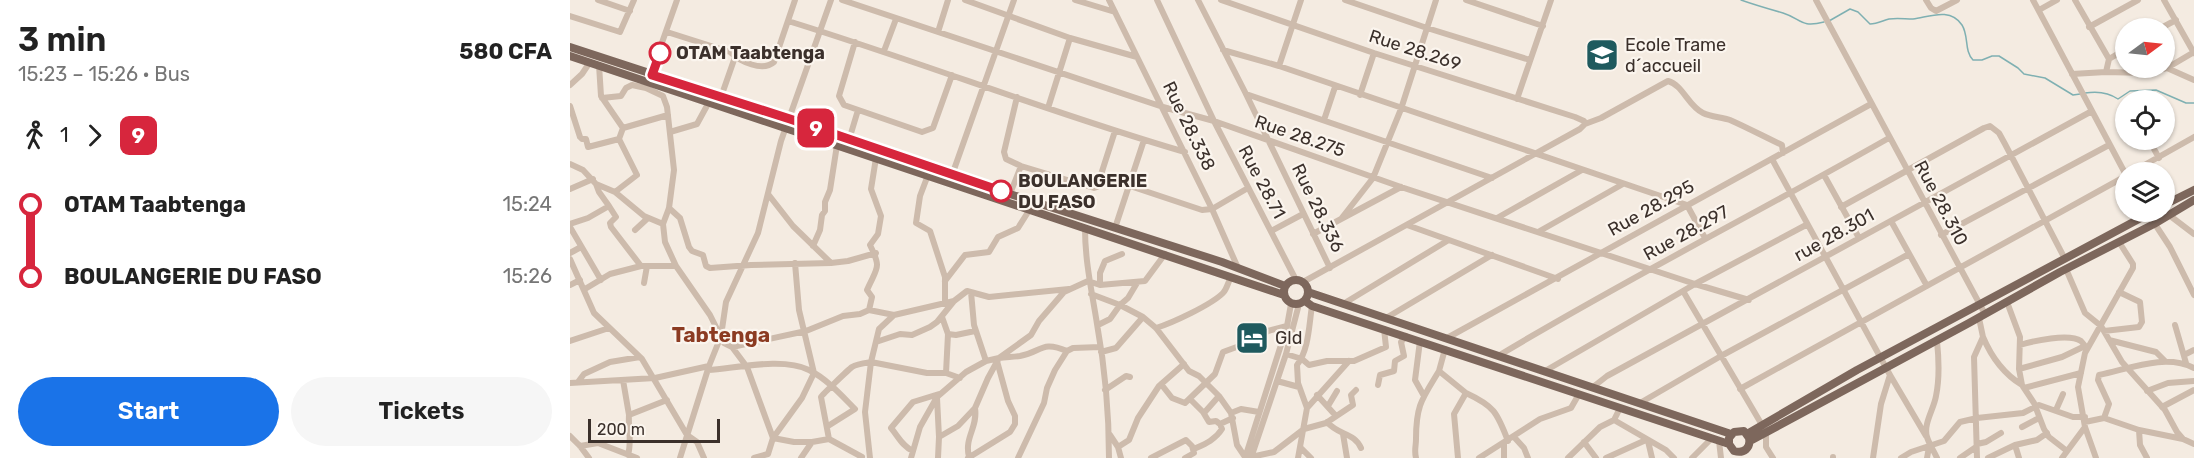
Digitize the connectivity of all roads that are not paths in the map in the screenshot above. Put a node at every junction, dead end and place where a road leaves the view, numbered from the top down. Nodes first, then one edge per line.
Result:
1 (598, 0) edge
2 (633, 0) edge
3 (677, 0) edge
4 (795, 0) edge
5 (831, 0) edge
6 (842, 0) edge
7 (948, 0) edge
8 (965, 0) edge
9 (1014, 0) edge
10 (1075, 0) edge
11 (1109, 0) edge
12 (1157, 0) edge
13 (1198, 0) edge
14 (1221, 0) edge
15 (1301, 0) edge
16 (1345, 0) edge
17 (1436, 0) edge
18 (1466, 0) edge
19 (1551, 0) edge
20 (1816, 0) edge
21 (1926, 0) edge
22 (1958, 0) edge
23 (2033, 0) edge
24 (2057, 0) edge
25 (2075, 0) edge
26 (2138, 0) edge
27 (2164, 0) edge
28 (985, 3) edge
29 (2039, 10) junction
30 (630, 11) junction
31 (1115, 12) junction
32 (1008, 15) junction
33 (570, 16) edge
34 (896, 19) junction
35 (2176, 20) joint
36 (788, 21) junction
37 (1293, 25) junction
38 (1543, 26) junction
39 (2089, 27) junction
40 (1427, 28) junction
41 (820, 30) junction
42 (667, 32) junction
43 (938, 32) junction
44 (1070, 38) junction
45 (855, 42) junction
46 (570, 47) edge
47 (1223, 50) junction
48 (884, 51) junction
49 (995, 51) junction
50 (1374, 52) junction
51 (2194, 53) edge
52 (2115, 55) edge
53 (570, 56) edge
54 (735, 57) junction
55 (1137, 57) junction
56 (2109, 59) junction
57 (1530, 60) junction
58 (595, 64) junction
59 (2175, 64) edge
60 (1415, 65) junction
61 (1279, 66) junction
62 (2175, 71) edge
63 (1060, 72) junction
64 (2106, 72) junction
65 (2115, 72) edge
66 (952, 75) junction
67 (2072, 75) junction
68 (2194, 80) edge
69 (649, 82) junction
70 (570, 85) edge
71 (984, 85) junction
72 (1335, 87) junction
73 (1246, 94) junction
74 (1360, 95) junction
75 (721, 97) junction
76 (1017, 97) junction
77 (602, 98) junction
78 (1517, 99) junction
79 (709, 102) junction
80 (1871, 104) junction
81 (570, 106) edge
82 (1162, 107) junction
83 (1048, 108) junction
84 (1401, 109) junction
85 (858, 110) junction
86 (2092, 111) junction
87 (668, 116) junction
88 (790, 119) junction
89 (1324, 120) junction
90 (1214, 122) junction
91 (1585, 124) junction
92 (623, 128) junction
93 (786, 129) junction
94 (1115, 131) junction
95 (670, 132) junction
96 (2194, 137) edge
97 (1889, 138) junction
98 (619, 139) junction
99 (849, 140) junction
100 (1144, 140) junction
101 (1387, 141) junction
102 (1269, 142) junction
103 (837, 145) junction
104 (2109, 145) junction
105 (2155, 150) edge
106 (1185, 152) junction
107 (1535, 153) junction
108 (1783, 153) junction
109 (2011, 156) junction
110 (876, 158) junction
111 (2159, 158) junction
112 (1772, 159) junction
113 (2118, 162) edge
114 (2151, 162) edge
115 (570, 164) edge
116 (1021, 166) junction
117 (1582, 170) junction
118 (1906, 170) junction
119 (928, 175) junction
120 (1824, 175) junction
121 (1374, 178) junction
122 (1492, 178) junction
123 (951, 179) junction
124 (594, 181) junction
125 (2115, 182) edge
126 (1623, 184) junction
127 (1130, 186) junction
128 (1401, 187) junction
129 (1248, 188) junction
130 (570, 189) edge
131 (2029, 189) junction
132 (2194, 190) edge
133 (615, 192) junction
134 (768, 194) junction
135 (1010, 194) junction
136 (1789, 194) junction
137 (2175, 200) edge
138 (2194, 200) edge
139 (1447, 202) junction
140 (1924, 202) junction
141 (1687, 205) junction
142 (609, 206) junction
143 (1841, 207) junction
144 (669, 208) junction
145 (1212, 208) junction
146 (1030, 209) junction
147 (2175, 211) edge
148 (1303, 214) junction
149 (648, 218) junction
150 (1497, 218) junction
151 (1341, 219) junction
152 (2175, 219) edge
153 (1891, 221) junction
154 (2046, 221) junction
155 (2131, 222) edge
156 (2157, 222) edge
157 (663, 224) junction
158 (2154, 224) junction
159 (570, 225) edge
160 (1407, 225) junction
161 (1806, 225) junction
162 (1085, 228) junction
163 (1115, 228) junction
164 (635, 230) dead end
165 (1271, 231) junction
166 (1538, 232) junction
167 (2193, 232) edge
168 (1313, 234) junction
169 (1941, 235) junction
170 (1705, 238) junction
171 (1859, 238) junction
172 (1447, 241) junction
173 (2119, 242) junction
174 (581, 246) junction
175 (813, 246) junction
176 (1602, 252) junction
177 (876, 253) junction
178 (570, 254) edge
179 (1122, 254) dead end
180 (1165, 254) junction
181 (1910, 254) junction
182 (1492, 255) junction
183 (1826, 258) junction
184 (570, 259) edge
185 (2066, 259) junction
186 (831, 262) junction
187 (795, 263) junction
188 (644, 266) junction
189 (676, 266) junction
190 (742, 266) junction
191 (1238, 268) junction
192 (1330, 268) junction
193 (1959, 268) junction
194 (1652, 269) junction
195 (2066, 269) junction
196 (1231, 277) junction
197 (601, 279) junction
198 (1558, 279) junction
199 (580, 280) junction
200 (945, 281) junction
201 (1300, 281) junction
202 (1088, 282) junction
203 (644, 283) dead end
204 (1137, 283) junction
205 (1695, 284) junction
206 (570, 285) edge
207 (1100, 285) junction
208 (1285, 286) junction
209 (1927, 286) junction
210 (585, 289) junction
211 (1069, 289) junction
212 (1683, 291) junction
213 (1844, 291) junction
214 (971, 292) junction
215 (2119, 292) junction
216 (1091, 294) junction
217 (1284, 295) junction
218 (2194, 295) edge
219 (1749, 300) junction
220 (954, 301) junction
221 (1303, 301) junction
222 (2007, 302) junction
223 (945, 303) junction
224 (1343, 304) junction
225 (1120, 305) junction
226 (1980, 305) junction
227 (870, 310) junction
228 (894, 315) junction
229 (1982, 316) junction
230 (942, 317) junction
231 (1143, 317) junction
232 (1386, 318) junction
233 (1860, 323) junction
234 (1704, 324) junction
235 (1098, 325) junction
236 (2175, 325) dead end
237 (1287, 326) junction
238 (609, 328) junction
239 (1156, 328) junction
240 (1384, 329) junction
241 (2103, 329) junction
242 (806, 331) junction
243 (975, 331) junction
244 (948, 334) junction
245 (721, 336) junction
246 (1983, 337) junction
247 (1446, 338) junction
248 (1404, 339) junction
249 (2109, 340) junction
250 (570, 341) edge
251 (1420, 341) junction
252 (1937, 341) junction
253 (876, 342) junction
254 (2020, 345) junction
255 (732, 347) junction
256 (1386, 347) junction
257 (2086, 347) junction
258 (1445, 349) junction
259 (1101, 350) junction
260 (2194, 350) edge
261 (1067, 351) junction
262 (1286, 354) junction
263 (2184, 355) junction
264 (1498, 356) junction
265 (1721, 356) junction
266 (640, 357) junction
267 (1880, 358) junction
268 (1302, 359) junction
269 (998, 360) junction
270 (986, 361) junction
271 (1349, 361) junction
272 (2166, 361) junction
273 (871, 362) junction
274 (2186, 363) junction
275 (1184, 364) junction
276 (747, 367) junction
277 (708, 368) junction
278 (2194, 368) edge
279 (2019, 369) junction
280 (2128, 369) junction
281 (1439, 371) junction
282 (1545, 371) junction
283 (1887, 371) junction
284 (814, 373) junction
285 (946, 373) junction
286 (2081, 373) junction
287 (1130, 377) dead end
288 (655, 378) junction
289 (960, 378) junction
290 (623, 380) junction
291 (1277, 381) junction
292 (2194, 381) edge
293 (578, 382) junction
294 (570, 383) edge
295 (1206, 383) junction
296 (1161, 384) junction
297 (1378, 385) dead end
298 (2023, 386) junction
299 (1299, 387) junction
300 (1593, 387) junction
301 (833, 388) junction
302 (1740, 389) junction
303 (1105, 390) junction
304 (1356, 390) dead end
305 (2194, 390) edge
306 (1337, 391) dead end
307 (2147, 391) junction
308 (1466, 393) junction
309 (1579, 394) junction
310 (2062, 394) dead end
311 (940, 395) junction
312 (1317, 395) junction
313 (1219, 396) junction
314 (1424, 396) junction
315 (1190, 399) junction
316 (667, 400) junction
317 (1640, 403) junction
318 (1328, 406) junction
319 (2035, 406) junction
320 (2162, 407) junction
321 (975, 408) junction
322 (1307, 408) junction
323 (1620, 408) junction
324 (855, 409) junction
325 (2056, 410) junction
326 (865, 412) junction
327 (1203, 412) junction
328 (1259, 412) junction
329 (1232, 415) junction
330 (629, 416) junction
331 (1336, 416) junction
332 (1977, 417) junction
333 (2039, 418) junction
334 (2104, 418) junction
335 (1614, 420) junction
336 (1327, 422) junction
337 (2085, 422) junction
338 (1220, 424) junction
339 (1762, 425) junction
340 (828, 426) junction
341 (2022, 427) dead end
342 (1304, 429) junction
343 (2139, 430) junction
344 (1109, 433) junction
345 (2001, 433) dead end
346 (2047, 433) junction
347 (1343, 434) junction
348 (1731, 434) junction
349 (687, 435) junction
350 (1766, 435) junction
351 (570, 436) edge
352 (1927, 436) junction
353 (939, 437) junction
354 (773, 438) junction
355 (829, 439) junction
356 (2183, 439) junction
357 (1509, 440) junction
358 (1715, 440) junction
359 (1647, 441) junction
360 (812, 442) junction
361 (1584, 442) junction
362 (1729, 444) junction
363 (2194, 444) edge
364 (2015, 445) junction
365 (580, 446) junction
366 (1748, 446) edge
367 (1977, 446) junction
368 (1118, 447) junction
369 (1931, 447) junction
370 (1300, 448) junction
371 (1361, 448) dead end
372 (868, 449) junction
373 (1194, 449) junction
374 (2067, 451) junction
375 (912, 455) edge
376 (1736, 455) edge
377 (632, 457) edge
378 (589, 458) edge
379 (680, 458) edge
380 (704, 458) edge
381 (754, 458) edge
382 (801, 458) edge
383 (862, 458) edge
384 (870, 458) edge
385 (938, 458) edge
386 (968, 458) edge
387 (1018, 458) edge
388 (1109, 458) edge
389 (1121, 458) edge
390 (1151, 458) edge
391 (1185, 458) edge
392 (1248, 458) edge
393 (1298, 458) edge
394 (1311, 458) edge
395 (1347, 458) edge
396 (1416, 458) edge
397 (1458, 458) edge
398 (1479, 458) edge
399 (1504, 458) edge
400 (1528, 458) edge
401 (1568, 458) edge
402 (1596, 458) edge
403 (1606, 458) edge
404 (1652, 458) edge
405 (1674, 458) edge
406 (1692, 458) edge
407 (1721, 458) edge
408 (1773, 458) edge
409 (1873, 458) edge
410 (1901, 458) edge
411 (1927, 458) edge
412 (1937, 458) edge
413 (1960, 458) edge
414 (1977, 458) edge
415 (1988, 458) edge
416 (2019, 458) edge
417 (2061, 458) edge
418 (2096, 458) edge
419 (2147, 458) edge

1 - 30 street
2 - 30 street
3 - 42 street
4 - 36 street
5 - 41 street
6 - 34 street, Rue 28.275
7 - 43 street
8 - 28 street
9 - 32 street
10 - 31 street
11 - 31 street, Rue 28.338
12 - 90 street, Rue 28.71
13 - 47 street, Rue 28.336
14 - 37 street, Rue 28.269
15 - 37 street
16 - 40 street
17 - 40 street
18 - 38 street
19 - 38 street
20 - 80 street, Rue 28.310
21 - 22 street
23 - 29 street
24 - 29 street
25 - 39 street
26 - 39 street
27 - 35 street
28 - 32 street
29 - 67 street
30 - 33 street
31 - 55 street, Rue 28.338
32 - 44 street
32 - 49 street
34 - 43 street, Rue 28.275
34 - 48 street
35 - 51 street
36 - 41 street
36 - 54 street
37 - 50 street, Rue 28.269
37 - 61 street
38 - 57 street
39 - 56 street
40 - 57 street
40 - 60 street
41 - 45 street
41 - 88 street
42 - 54 street
42 - 69 street
43 - 49 street, Rue 28.275
44 - 55 street
44 - 63 street
45 - 48 street
45 - 85 street
46 - 69 main road
47 - 61 street
47 - 73 street, Rue 28.336
48 - 66 street
49 - 63 street, Rue 28.275
49 - 71 street
50 - 60 street, Rue 28.269
50 - 74 street
51 - 59 street
52 - 56 street
53 - 58 main road
54 - 75 street
55 - 82 street, Rue 28.338
56 - 64 street
57 - 78 street
58 - 69 main road
58 - 70 street
58 - 77 street
60 - 78 street, Rue 28.269
60 - 84 street
61 - 72 street
62 - 68 street
63 - 82 street, Rue 28.275
63 - 83 street
64 - 65 street
64 - 67 street
66 - 71 street
66 - 85 street
67 - 86 street
69 - 75 main road
69 - 77 street
69 - 79 main road
69 - 87 street
71 - 76 street
71 - 123 street
72 - 74 street
72 - 89 street
73 - 89 street
73 - 102 street, Rue 28.336
74 - 84 street
75 - 88 main road
76 - 83 street
76 - 116 street
77 - 92 street
78 - 91 street, Rue 28.269
79 - 93 main road
79 - 95 street
80 - 97 street, Rue 28.310
80 - 108 street, Rue 28.295
81 - 98 street
82 - 90 street, Rue 28.275
82 - 106 street, Rue 28.338
83 - 94 street
84 - 101 street
84 - 107 street
85 - 99 street
86 - 104 street
86 - 109 street, rue 28.301
87 - 92 street
87 - 95 street
88 - 93 street
88 - 99 main road
89 - 101 street
90 - 102 street, Rue 28.275
90 - 129 street, Rue 28.71
91 - 107 street
91 - 108 street
92 - 98 street
93 - 103 main road
93 - 134 street
94 - 100 street
94 - 116 street
95 - 144 street
96 - 111 street
97 - 118 street, Rue 28.310
97 - 120 street, Rue 28.297
98 - 133 street
99 - 123 main road
100 - 106 street
100 - 127 street
101 - 121 street
101 - 122 street
102 - 121 street, Rue 28.275
102 - 148 street, Rue 28.336
103 - 110 main road
103 - 175 street
104 - 113 street
104 - 131 street
105 - 111 street
106 - 145 street, Rue 28.338
107 - 117 street
107 - 122 street
108 - 112 street, Rue 28.295
109 - 118 street
109 - 131 street
109 - 140 street, rue 28.301
110 - 119 main road
110 - 177 street
111 - 114 street
112 - 136 street
112 - 141 street, Rue 28.295
115 - 124 street
116 - 135 street
117 - 126 street
117 - 150 street
118 - 140 street, Rue 28.310
118 - 143 street
119 - 123 main road
119 - 200 street
120 - 136 street, Rue 28.297
120 - 143 street
121 - 128 street, Rue 28.275
121 - 151 street
122 - 139 street
123 - 135 main road
123 - 146 main road
124 - 130 street
124 - 133 street
124 - 142 street
125 - 154 street
126 - 141 street
126 - 166 street
127 - 145 street
127 - 163 street
128 - 139 street, Rue 28.275
128 - 151 street
129 - 145 street
129 - 165 street, Rue 28.71
131 - 154 street
131 - 169 street
132 - 137 main road
133 - 149 street
134 - 175 street
134 - 190 street
135 - 163 main road
136 - 161 street
136 - 170 street, Rue 28.297
138 - 147 main road
139 - 150 street, Rue 28.275
139 - 160 street
140 - 153 street, rue 28.301
140 - 169 street, Rue 28.310
141 - 170 street
141 - 176 street, Rue 28.295
142 - 159 street
142 - 188 street
143 - 171 street
144 - 157 street
144 - 190 street
145 - 191 street, Rue 28.338
146 - 162 main road
146 - 200 street
148 - 165 street
148 - 168 street, Rue 28.336
149 - 157 street
149 - 164 street
150 - 166 street, Rue 28.275
151 - 168 street
152 - 167 street
153 - 171 street, rue 28.301
153 - 181 street
154 - 185 street
154 - 193 street
155 - 185 main road
156 - 158 main road
157 - 189 street
158 - 173 main road
158 - 218 street
159 - 174 street
160 - 172 street
160 - 192 street
161 - 183 street
161 - 205 street
162 - 180 main road
162 - 202 street
163 - 191 main road
165 - 201 street, Rue 28.71
166 - 176 street, Rue 28.275
168 - 192 street, Rue 28.336
169 - 193 street, Rue 28.310
170 - 194 street, Rue 28.297
171 - 183 street, rue 28.301
172 - 182 street
172 - 224 street
173 - 195 main road
173 - 215 street
174 - 178 street
174 - 197 street
175 - 186 street
176 - 194 street, Rue 28.275
176 - 198 street, Rue 28.295
177 - 186 street
177 - 227 street
179 - 207 street
180 - 196 main road
180 - 204 street
181 - 209 street
181 - 213 street
182 - 198 street
182 - 232 street
183 - 213 street
183 - 219 street, rue 28.301
184 - 199 street
185 - 226 main road
186 - 187 street
187 - 190 street
187 - 242 street
188 - 189 street
188 - 197 street
188 - 203 street
189 - 245 street
190 - 245 street
191 - 208 main road
192 - 201 street
193 - 209 street
193 - 226 street, Rue 28.310
194 - 205 street, Rue 28.275
194 - 264 street, Rue 28.297
195 - 222 main road
195 - 241 street
196 - 217 main road
196 - 239 street
197 - 210 street
198 - 247 street, Rue 28.295
199 - 206 street
199 - 210 street
200 - 223 street
201 - 208 main road
201 - 221 main road
202 - 207 street
202 - 211 street
202 - 216 street
204 - 207 street
204 - 225 street
205 - 212 street
205 - 219 street, Rue 28.275
208 - 217 main road
209 - 233 street
210 - 238 street
211 - 214 street
211 - 269 street
212 - 234 street
212 - 282 street
213 - 233 street
213 - 265 street
214 - 220 street
214 - 243 street
215 - 241 street
215 - 241 street
216 - 225 street
216 - 235 street
217 - 221 main road
219 - 234 street, rue 28.301
220 - 223 street
220 - 230 street
221 - 224 main road
221 - 237 street
221 - 240 main road
221 - 262 street
221 - 268 street
222 - 229 main road
222 - 254 street
223 - 228 street
224 - 232 main road
225 - 231 street
225 - 235 street
226 - 229 street, Rue 28.310
226 - 267 main road
227 - 228 street
227 - 242 street
228 - 253 street
229 - 246 street, Rue 28.310
229 - 252 main road
230 - 244 street
230 - 253 street
231 - 239 street
231 - 259 street
232 - 247 main road
233 - 267 street
233 - 302 street
234 - 265 street
234 - 300 street, rue 28.301
235 - 259 street
236 - 263 street
237 - 295 street
237 - 328 street
238 - 250 street
238 - 266 street
239 - 275 street
240 - 248 main road
240 - 256 street
241 - 249 street
241 - 257 street
242 - 255 street
242 - 284 street
243 - 244 street
243 - 270 street
244 - 285 street
245 - 255 street
245 - 277 street
246 - 298 street
246 - 332 street, Rue 28.310
247 - 264 main road
248 - 251 main road
248 - 256 street
248 - 297 street
249 - 272 street
249 - 280 street
251 - 258 main road
251 - 314 street
252 - 283 main road
252 - 352 street
253 - 273 street
254 - 257 street
254 - 279 street
255 - 276 street
256 - 271 street
257 - 279 street
257 - 286 street
258 - 281 street
258 - 309 main road
259 - 261 street
259 - 303 street
260 - 263 street
261 - 269 street
261 - 387 street
262 - 268 street
262 - 291 street
263 - 274 street
264 - 282 main road
265 - 302 street
265 - 317 street
266 - 288 street
266 - 293 street
267 - 283 street
267 - 339 main road
268 - 271 street
268 - 299 street
269 - 270 street
269 - 321 street
269 - 386 street
270 - 289 street
271 - 312 street
272 - 274 street
272 - 280 street
273 - 285 street
273 - 301 street
273 - 326 street
274 - 278 street
275 - 295 street
275 - 296 street
276 - 277 street
276 - 284 street
276 - 354 street
277 - 288 street
277 - 349 street
279 - 298 street
280 - 307 street
280 - 334 street
281 - 308 street
281 - 314 street
282 - 300 main road
283 - 350 main road
283 - 352 street
283 - 409 street
284 - 301 street
284 - 354 street
285 - 289 street
286 - 298 street
286 - 337 street
287 - 303 street
288 - 290 street
288 - 316 street
289 - 311 street
290 - 293 street
290 - 330 street
291 - 299 street
291 - 392 street
292 - 307 street
293 - 294 street
295 - 313 street
295 - 315 street
296 - 315 street
296 - 368 street
298 - 319 street
299 - 322 street
300 - 317 main road
301 - 324 street
301 - 340 street
302 - 339 street
303 - 344 street
304 - 331 street
305 - 320 street
306 - 318 street
307 - 320 street
308 - 357 street
308 - 397 street
309 - 323 main road
309 - 357 street
310 - 325 street
311 - 353 street
311 - 375 street
311 - 375 street
312 - 318 street
312 - 322 street
313 - 327 street
313 - 329 street
314 - 396 street
315 - 327 street
316 - 330 street
316 - 349 street
317 - 348 main road
318 - 331 street
319 - 325 street
319 - 332 street
319 - 333 street
320 - 356 street
321 - 353 street
321 - 386 street
322 - 342 street
323 - 335 street
323 - 358 main road
324 - 326 street
324 - 340 street
325 - 337 street
326 - 372 street
327 - 338 street
328 - 329 street
328 - 392 street
329 - 338 street
329 - 392 street
330 - 377 street
331 - 336 street
332 - 367 street, Rue 28.310
332 - 369 street
333 - 341 street
333 - 346 street
334 - 337 street
334 - 343 street
335 - 359 street
335 - 361 street
336 - 342 street
336 - 347 street
337 - 374 street
337 - 418 street
338 - 373 street
339 - 366 main road
340 - 355 street
342 - 370 street
342 - 392 street
343 - 356 street
343 - 419 street
344 - 368 street
344 - 388 street
345 - 367 street
346 - 364 street
346 - 374 street
347 - 371 street
347 - 395 street
348 - 362 main road
348 - 366 main road
349 - 379 street
349 - 380 street
350 - 366 main road
350 - 408 street
351 - 365 street
352 - 369 street
353 - 385 street
354 - 360 street
354 - 381 street
355 - 360 street
355 - 383 street
356 - 363 street
357 - 398 street
357 - 399 street
357 - 400 street
358 - 362 main road
358 - 406 street
358 - 407 street
359 - 403 street
359 - 404 street
359 - 405 street
360 - 382 street
361 - 401 street
361 - 402 street
362 - 376 main road
364 - 415 street
364 - 416 street
365 - 377 street
365 - 378 street
366 - 376 main road
367 - 413 street
367 - 414 street, Rue 28.310
368 - 389 street
369 - 410 street
369 - 411 street
369 - 412 street
370 - 393 street
370 - 394 street
372 - 383 street
372 - 384 street
373 - 390 street
373 - 391 street
374 - 417 street

